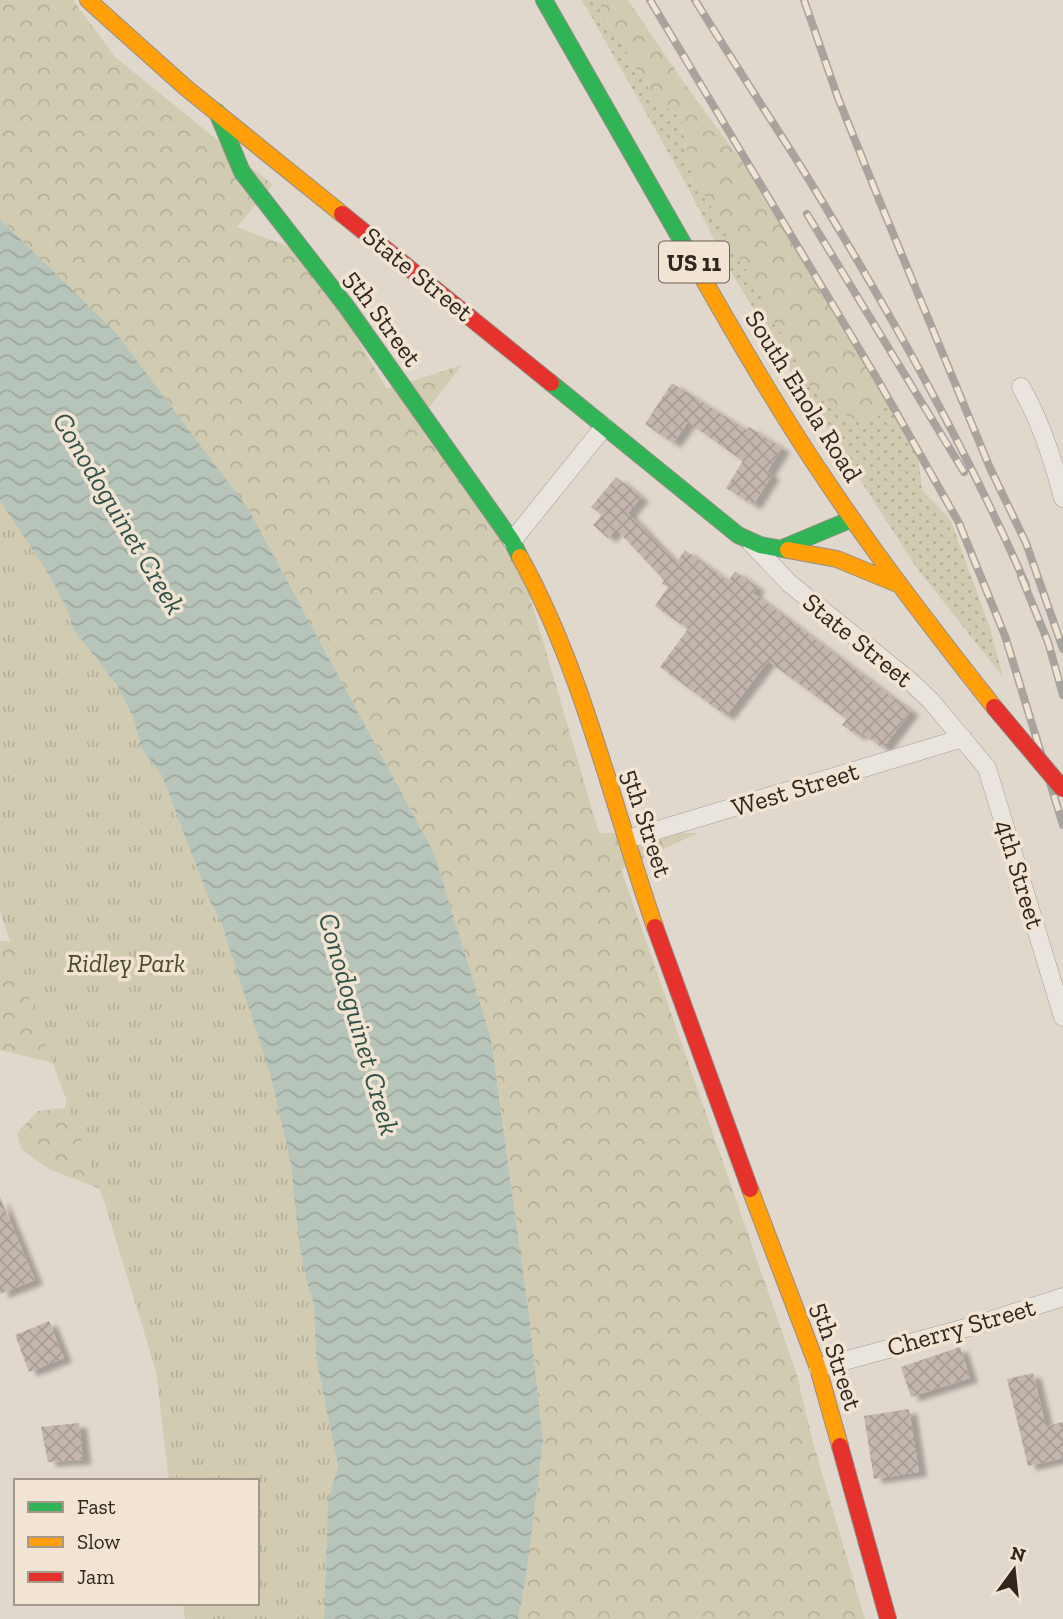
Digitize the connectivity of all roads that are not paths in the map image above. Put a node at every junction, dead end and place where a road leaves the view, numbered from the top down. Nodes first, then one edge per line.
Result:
1 (88, 0) edge
2 (544, 0) edge
3 (217, 112) junction
4 (1021, 387) dead end
5 (604, 427) junction
6 (1063, 498) edge
7 (852, 519) junction
8 (512, 541) junction
9 (751, 543) junction
10 (780, 548) junction
11 (900, 585) junction
12 (963, 738) junction
13 (1063, 789) edge
14 (628, 839) junction
15 (1063, 1017) edge
16 (1063, 1297) edge
17 (818, 1368) junction
18 (888, 1619) edge

1 - 3 main road, State Street
2 - 7 main road, South Enola Road / US 11
3 - 5 main road, State Street
3 - 8 main road, 5th Street
4 - 6 street
5 - 8 street
5 - 9 main road, State Street
7 - 10 main road, State Street
7 - 11 main road, South Enola Road / US 11
8 - 14 main road, 5th Street
9 - 10 main road, State Street
9 - 12 street, State Street
10 - 11 main road, State Street
11 - 13 main road, South Enola Road / US 11, bridge
12 - 14 street, West Street
12 - 15 street, 4th Street
14 - 17 main road, 5th Street
16 - 17 street, Cherry Street
17 - 18 main road, 5th Street

